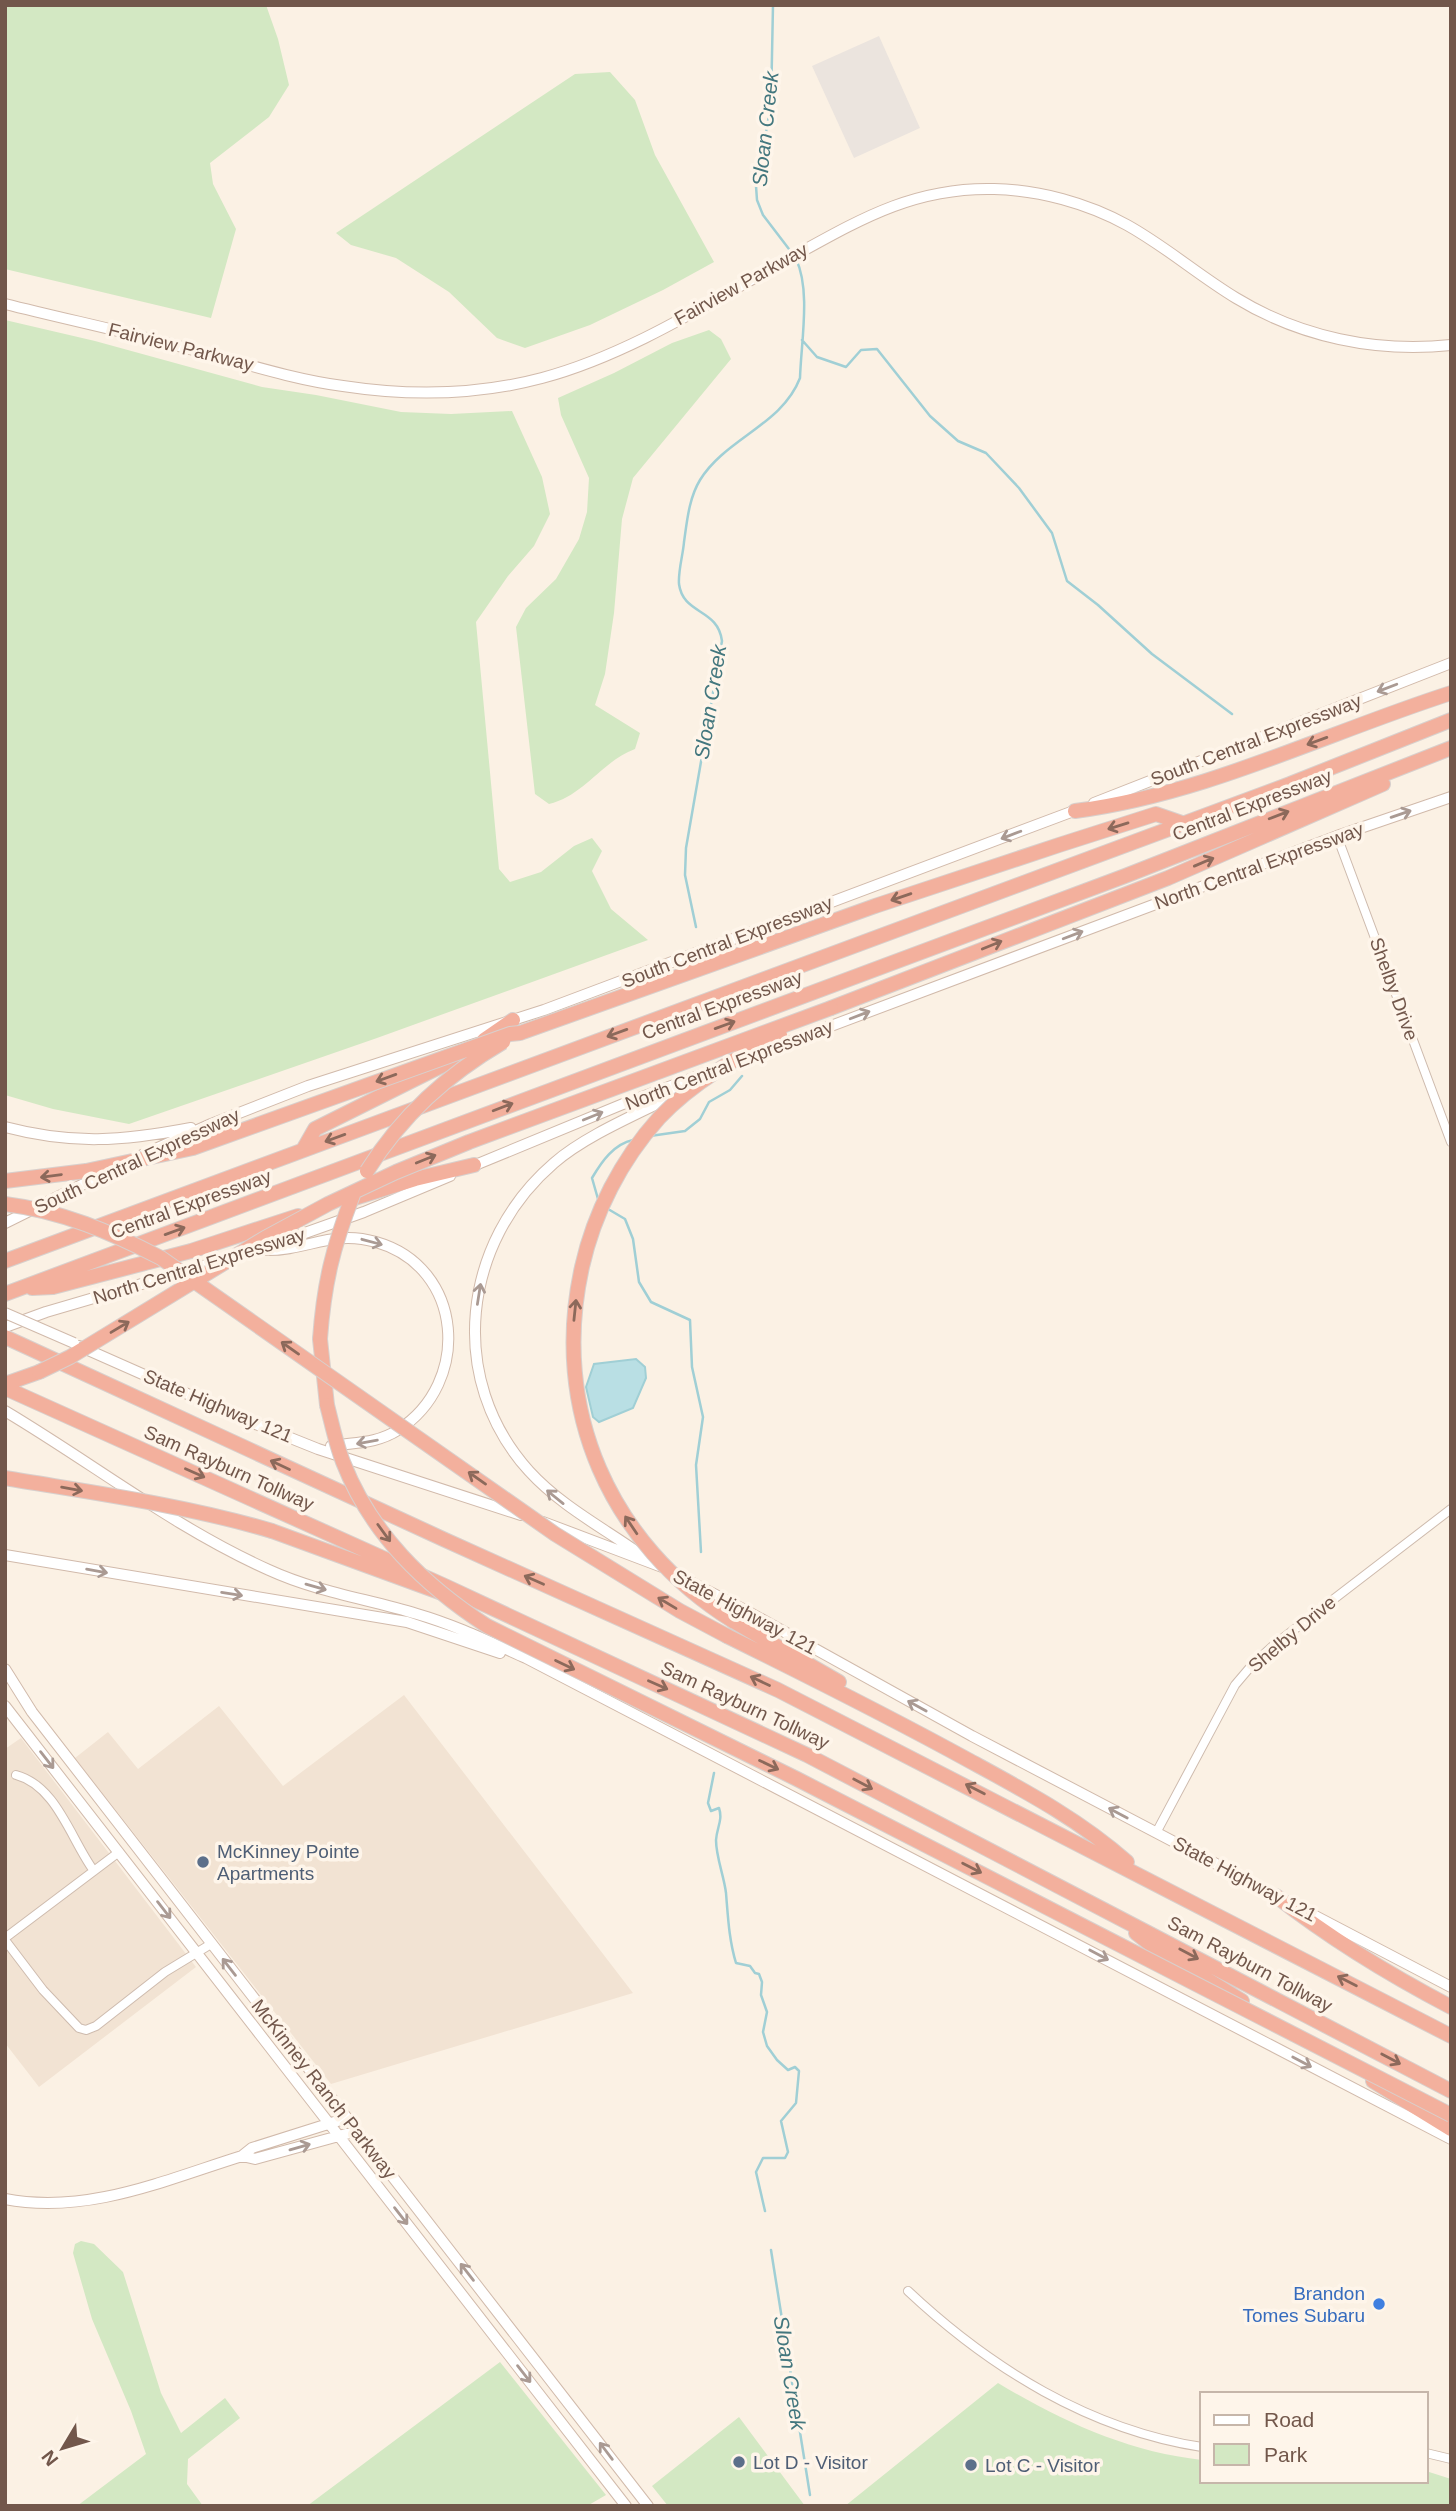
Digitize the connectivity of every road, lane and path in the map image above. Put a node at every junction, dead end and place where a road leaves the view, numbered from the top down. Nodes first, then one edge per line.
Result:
1 (5, 304) edge
2 (1451, 345) edge
3 (1451, 663) edge
4 (1451, 669) edge
5 (1425, 674) junction
6 (1451, 694) edge
7 (1451, 719) edge
8 (1451, 748) edge
9 (1451, 753) edge
10 (1451, 797) edge
11 (1075, 811) junction
12 (1182, 823) junction
13 (1337, 836) junction
14 (831, 1008) junction
15 (517, 1027) junction
16 (750, 1057) junction
17 (211, 1124) junction
18 (5, 1127) edge
19 (1451, 1142) edge
20 (303, 1150) junction
21 (474, 1166) junction
22 (5, 1181) edge
23 (5, 1204) edge
24 (5, 1223) edge
25 (257, 1250) junction
26 (5, 1261) edge
27 (20, 1289) junction
28 (5, 1294) edge
29 (5, 1313) edge
30 (5, 1327) edge
31 (5, 1337) edge
32 (5, 1386) edge
33 (5, 1411) edge
34 (318, 1449) junction
35 (5, 1478) edge
36 (1451, 1509) edge
37 (5, 1555) edge
38 (653, 1562) junction
39 (507, 1616) junction
40 (5, 1669) edge
41 (5, 1681) edge
42 (570, 1682) junction
43 (24, 1702) junction
44 (5, 1706) edge
45 (886, 1715) junction
46 (16, 1775) dead end
47 (1156, 1833) junction
48 (119, 1852) junction
49 (94, 1871) junction
50 (1144, 1877) junction
51 (1276, 1896) junction
52 (1107, 1910) junction
53 (5, 1939) edge
54 (211, 1944) junction
55 (197, 1953) junction
56 (1451, 1987) edge
57 (1451, 2007) edge
58 (1451, 2036) edge
59 (1451, 2091) edge
60 (1451, 2115) edge
61 (347, 2118) junction
62 (330, 2123) junction
63 (1451, 2129) edge
64 (357, 2131) junction
65 (339, 2136) junction
66 (1451, 2139) edge
67 (242, 2157) junction
68 (5, 2199) edge
69 (908, 2291) dead end
70 (1200, 2447) edge
71 (1428, 2453) edge
72 (1451, 2459) edge
73 (626, 2506) edge
74 (648, 2506) edge

1 - 2 main road, Fairview Parkway
3 - 5 main road, South Central Expressway
4 - 5 main road
5 -> 11 main road, South Central Expressway
6 -> 11 highway
7 - 12 highway, Central Expressway
27 -> 8 highway, Central Expressway
14 -> 9 highway
13 -> 10 main road, North Central Expressway
11 -> 15 main road, South Central Expressway
12 -> 15 highway
12 -> 20 highway, Central Expressway
16 -> 13 main road, North Central Expressway
13 - 19 street, Shelby Drive
32 -> 14 highway, bridge
45 -> 14 highway, bridge
15 - 17 main road, South Central Expressway
15 - 20 highway
15 -> 22 highway, bridge
15 -> 60 highway, bridge
21 -> 16 main road, North Central Expressway
38 -> 16 main road
17 - 18 main road
17 - 24 main road, South Central Expressway
20 - 26 highway, Central Expressway
21 - 25 main road, North Central Expressway
21 - 27 highway
45 -> 23 highway, bridge
25 - 30 main road, North Central Expressway
25 -> 34 main road
27 - 28 highway, Central Expressway
29 - 34 main road, State Highway 121, bridge
50 -> 31 highway, Sam Rayburn Tollway
32 -> 39 highway, Sam Rayburn Tollway
33 -> 42 main road
34 - 38 main road, State Highway 121
35 -> 39 highway, bridge
36 - 47 street, Shelby Drive
37 -> 42 main road
47 -> 38 main road, State Highway 121
39 -> 52 highway, Sam Rayburn Tollway
40 - 43 main road, McKinney Ranch Parkway
41 - 43 main road
42 -> 66 main road
43 - 54 main road, McKinney Ranch Parkway
44 -> 48 main road, McKinney Ranch Parkway
45 - 50 highway
46 - 49 street
47 - 51 main road, State Highway 121
48 - 49 street
48 -> 55 main road, McKinney Ranch Parkway
49 - 53 street
58 -> 50 highway, Sam Rayburn Tollway
51 - 56 main road, State Highway 121
51 - 57 highway
52 -> 59 highway, Sam Rayburn Tollway
52 - 63 highway
53 - 55 street
54 - 55 street
61 -> 54 main road, McKinney Ranch Parkway
55 - 62 main road, McKinney Ranch Parkway
61 - 62 main road
61 - 64 main road, McKinney Ranch Parkway
62 - 65 main road, McKinney Ranch Parkway
62 - 67 main road
64 - 65 main road
74 -> 64 main road, McKinney Ranch Parkway
67 -> 65 main road
65 -> 73 main road, McKinney Ranch Parkway
67 - 68 main road
69 - 70 street
71 - 72 street

